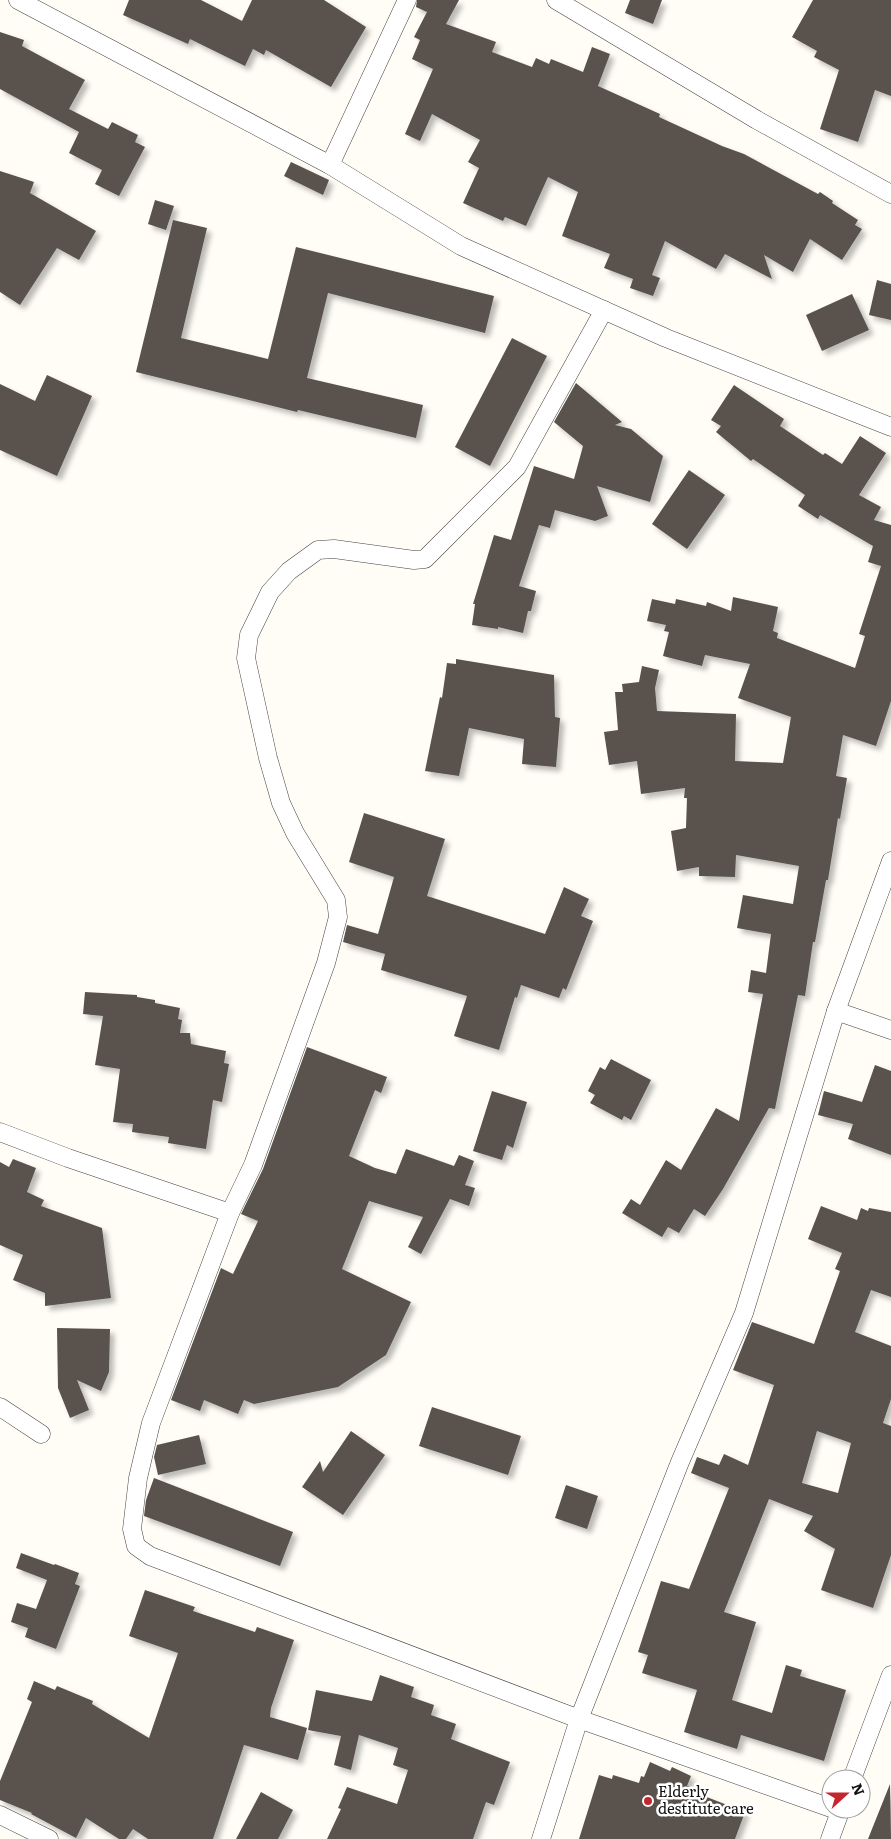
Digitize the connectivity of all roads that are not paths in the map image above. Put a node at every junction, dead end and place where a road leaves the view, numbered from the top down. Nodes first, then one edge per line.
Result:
1 (18, 0) edge
2 (407, 0) edge
3 (556, 0) edge
4 (330, 165) junction
5 (891, 194) edge
6 (604, 310) junction
7 (891, 427) edge
8 (891, 861) edge
9 (836, 1011) junction
10 (891, 1030) edge
11 (0, 1132) edge
12 (230, 1213) junction
13 (0, 1407) edge
14 (40, 1434) dead end
15 (891, 1675) edge
16 (580, 1719) junction
17 (856, 1769) edge
18 (821, 1804) edge
19 (0, 1815) edge
20 (834, 1819) edge
21 (48, 1839) edge
22 (541, 1839) edge
23 (830, 1839) edge

1 - 4 street
2 - 4 street
3 - 5 street
4 - 6 street
6 - 7 street
6 - 12 street
8 - 9 street
9 - 10 street
9 - 16 street
11 - 12 street
12 - 16 street
13 - 14 street
15 - 17 street
16 - 18 street
16 - 22 street
19 - 21 street
20 - 23 street

